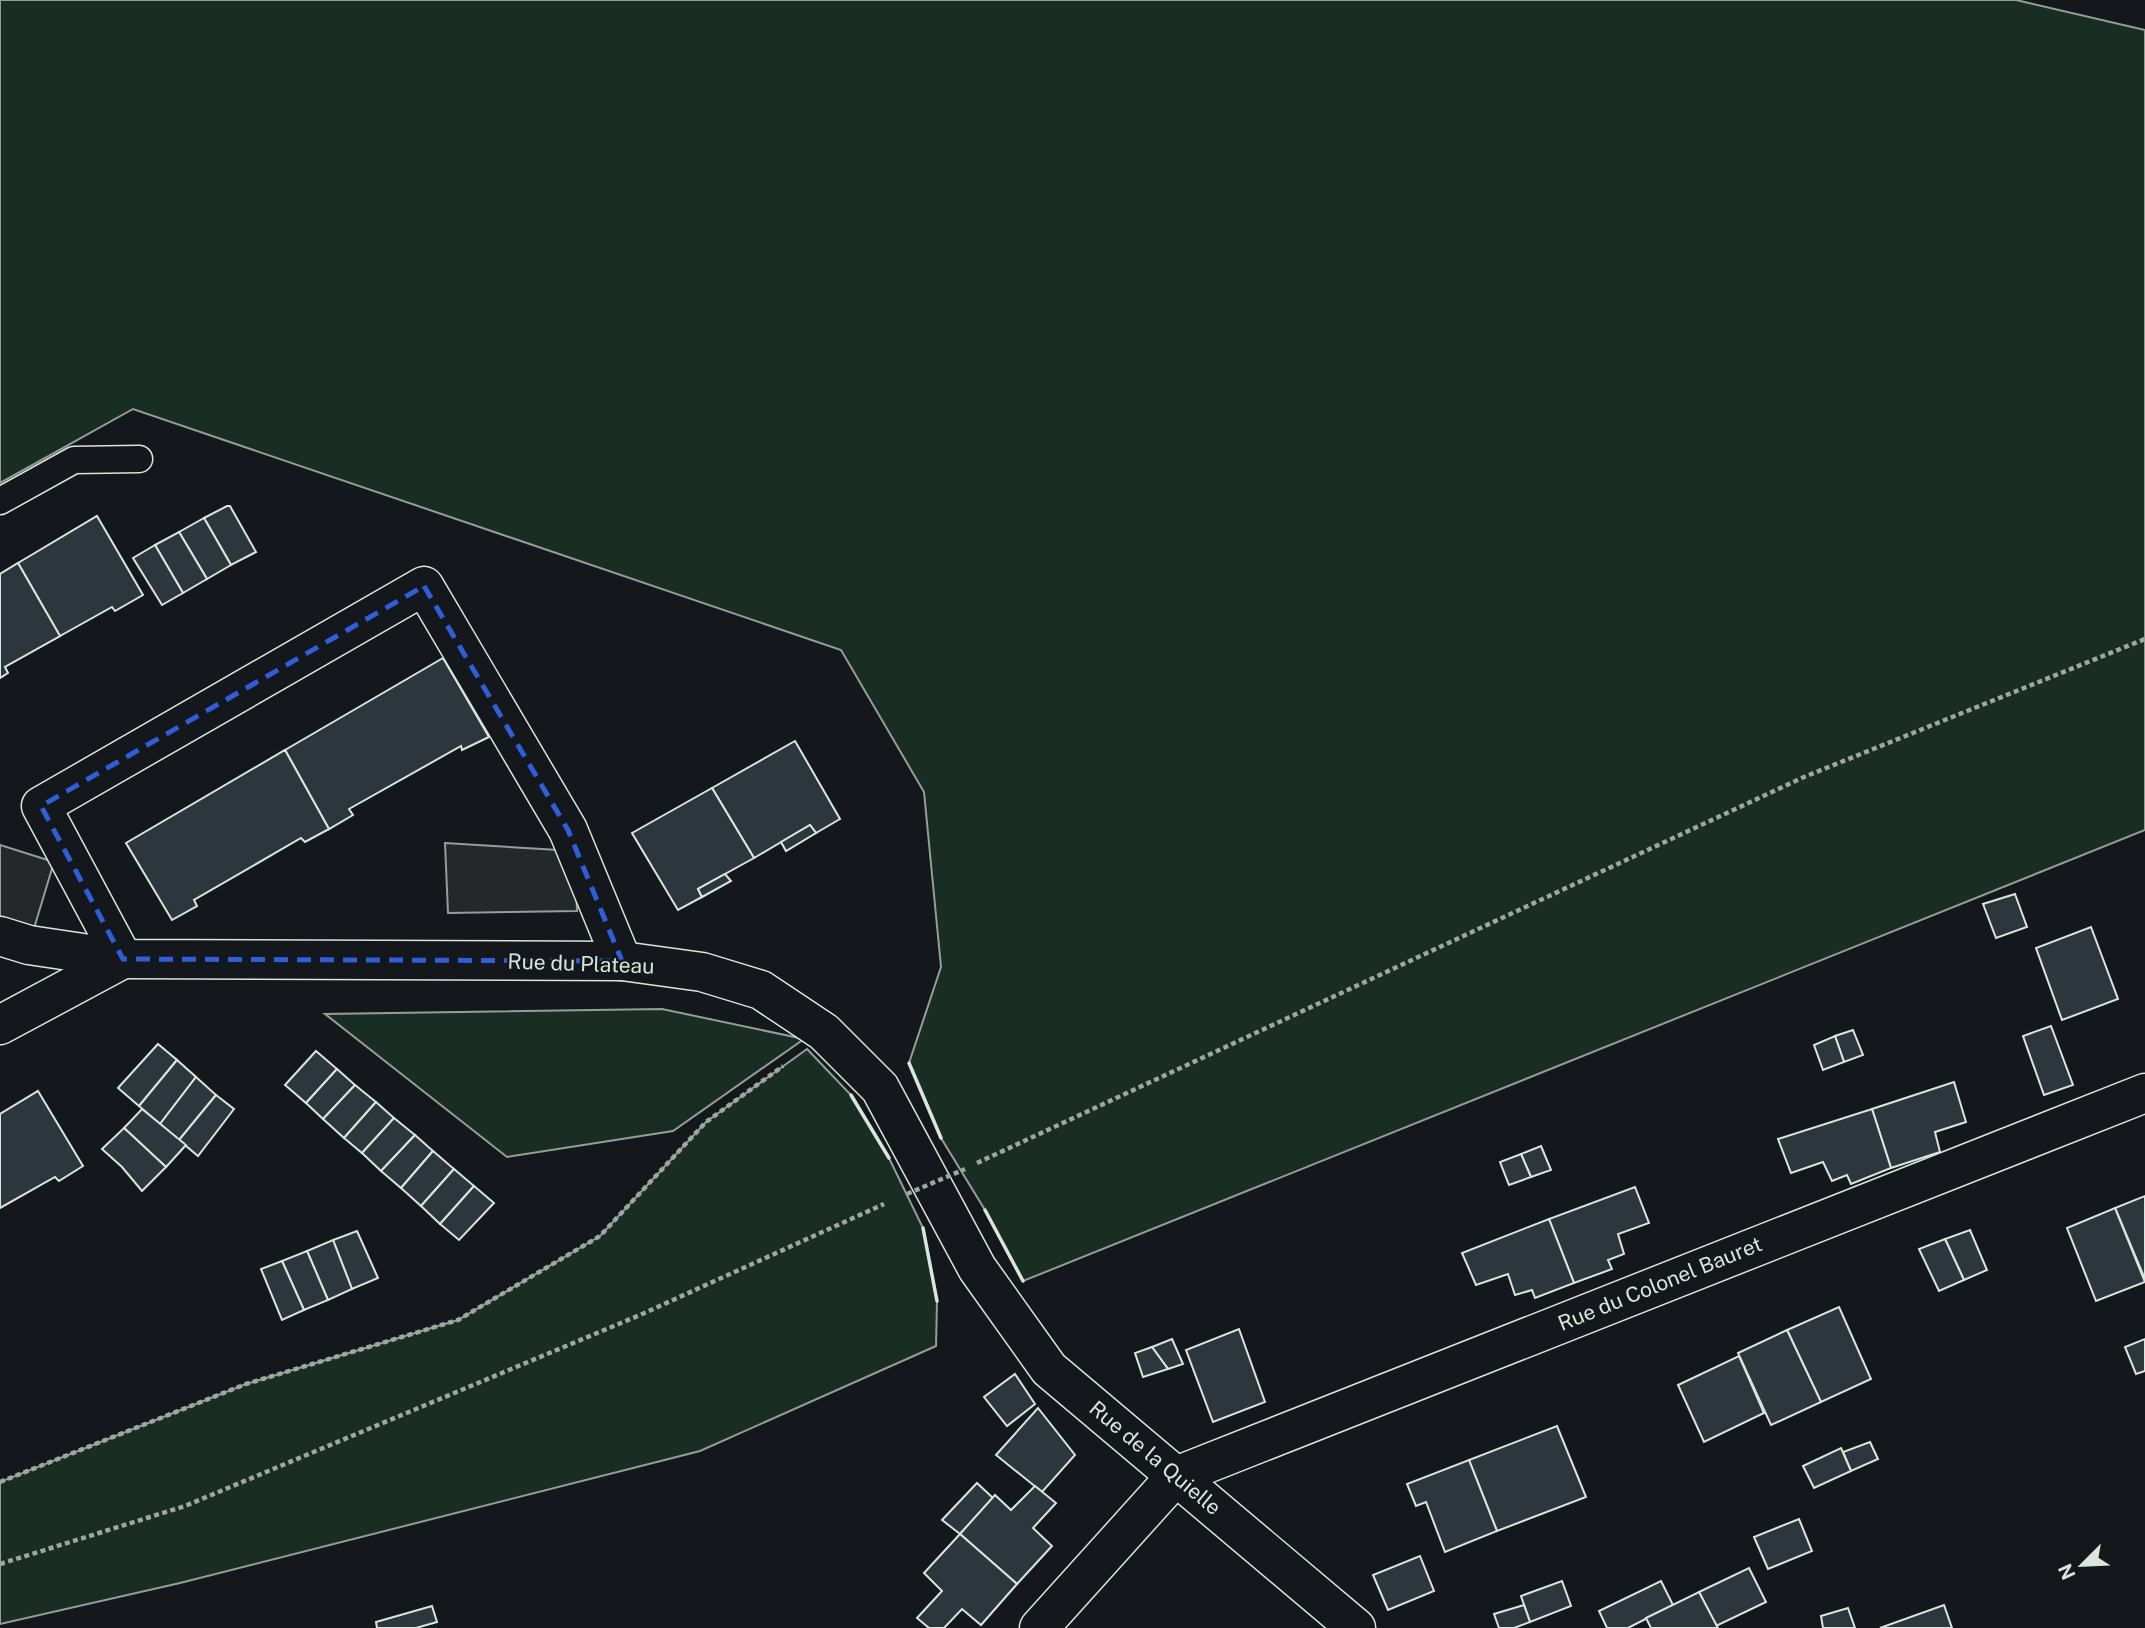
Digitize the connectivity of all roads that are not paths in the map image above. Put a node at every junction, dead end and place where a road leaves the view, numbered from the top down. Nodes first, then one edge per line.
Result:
1 (139, 459) dead end
2 (0, 501) edge
3 (0, 936) edge
4 (123, 959) junction
5 (622, 961) junction
6 (0, 1025) edge
7 (2145, 1093) edge
8 (977, 1268) joint
9 (1176, 1476) junction
10 (1039, 1628) edge
11 (1356, 1628) edge

1 - 2 lane
3 - 4 street, Rue du Plateau
4 - 5 street, Rue du Plateau
4 - 5 street
4 - 6 street, Rue du Plateau
5 - 8 street, Rue du Plateau
7 - 9 street, Rue du Colonel Bauret
8 - 9 street, Rue de la Quielle
9 - 10 street
9 - 11 street, Rue de la Quielle

